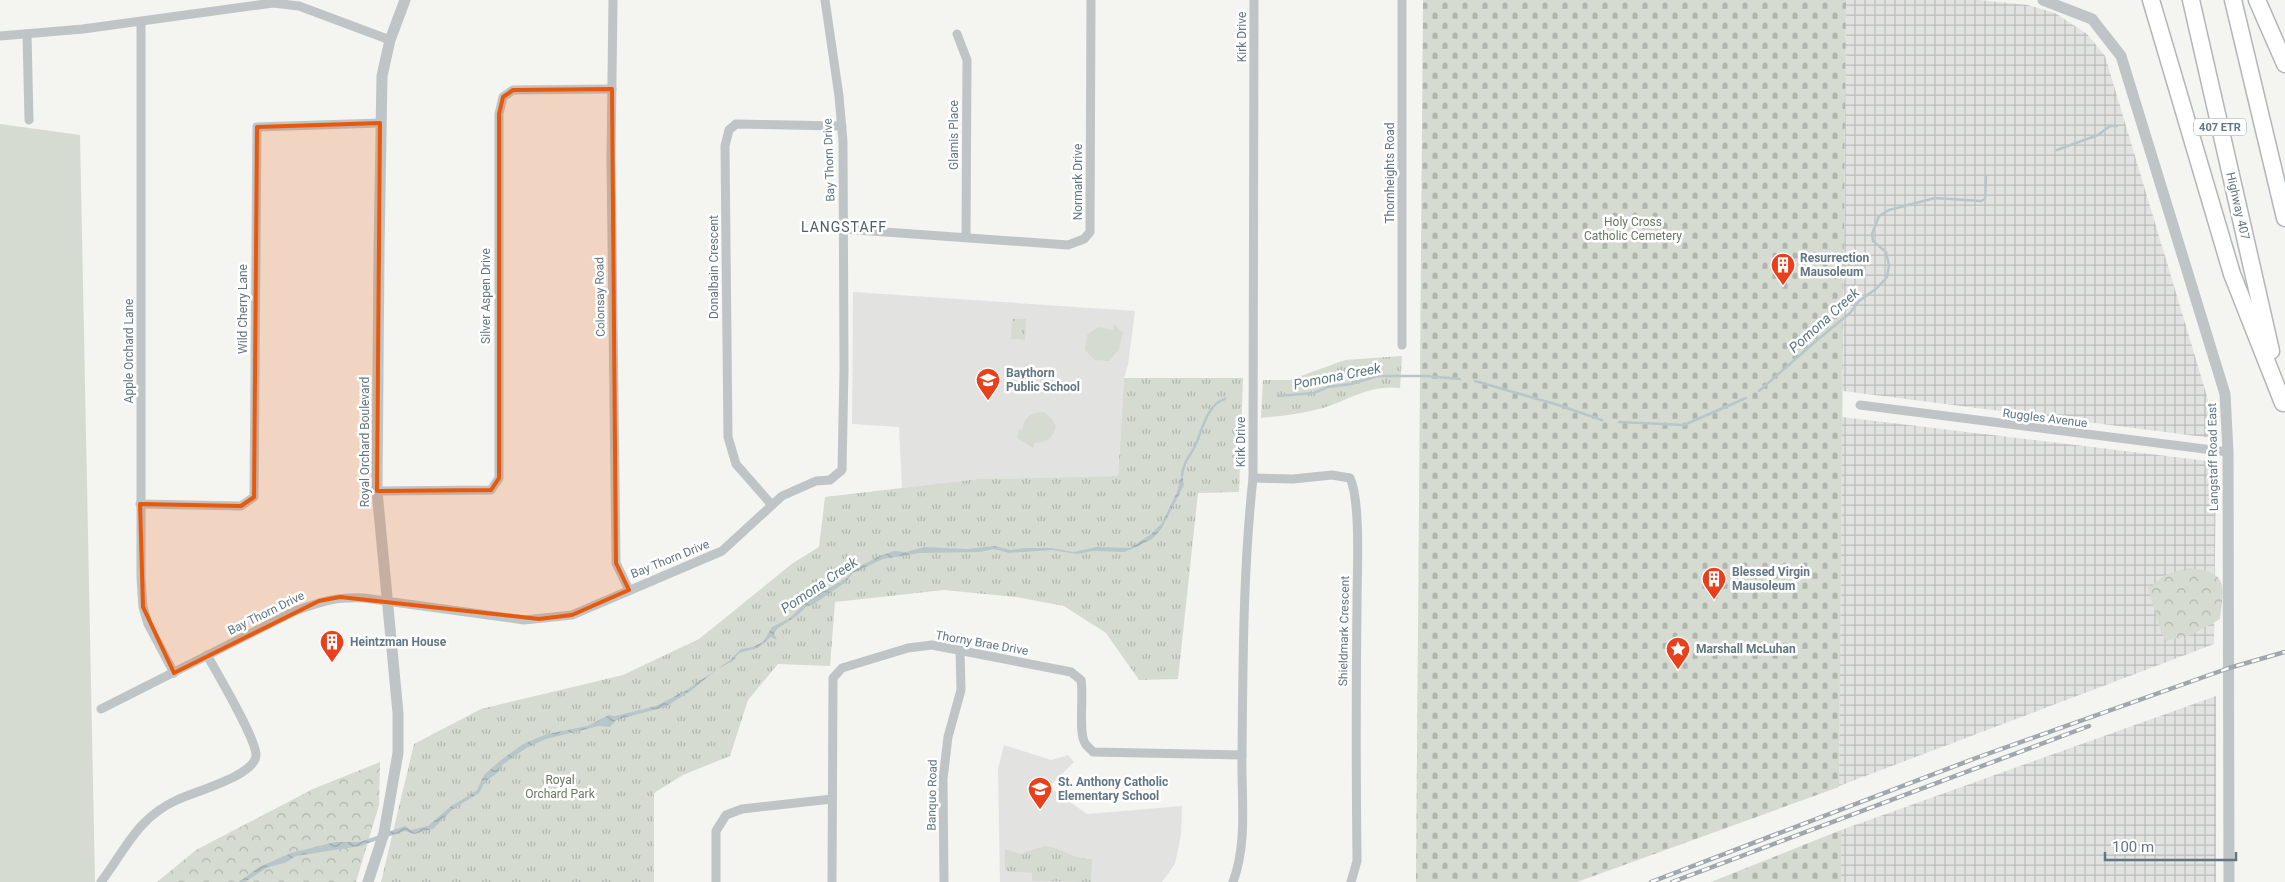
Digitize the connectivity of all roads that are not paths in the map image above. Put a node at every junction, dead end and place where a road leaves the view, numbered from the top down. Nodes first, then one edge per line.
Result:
1 (405, 0) edge
2 (613, 0) edge
3 (824, 0) edge
4 (1091, 0) edge
5 (1254, 0) edge
6 (1402, 0) edge
7 (2043, 0) edge
8 (2151, 0) edge
9 (2191, 0) edge
10 (2233, 0) edge
11 (2257, 0) edge
12 (141, 22) junction
13 (27, 34) junction
14 (957, 34) dead end
15 (0, 36) edge
16 (390, 40) junction
17 (2285, 64) edge
18 (612, 89) junction
19 (29, 120) dead end
20 (380, 123) junction
21 (842, 126) junction
22 (2285, 218) edge
23 (843, 228) junction
24 (966, 237) junction
25 (1402, 345) dead end
26 (1860, 405) dead end
27 (2284, 407) edge
28 (2228, 452) junction
29 (1253, 478) junction
30 (377, 491) junction
31 (140, 504) junction
32 (771, 504) junction
33 (629, 590) junction
34 (387, 602) junction
35 (960, 650) junction
36 (207, 655) junction
37 (174, 673) junction
38 (101, 709) dead end
39 (1242, 755) junction
40 (832, 799) junction
41 (101, 882) edge
42 (368, 882) edge
43 (716, 882) edge
44 (832, 882) edge
45 (944, 882) edge
46 (1233, 882) edge
47 (1352, 882) edge
48 (2229, 882) edge

1 - 16 street, Royal Orchard Boulevard
2 - 18 street, Colonsay Road
3 - 21 street, Bay Thorn Drive
4 - 24 street, Normark Drive
5 - 29 street, Kirk Drive
6 - 25 street, Thornheights Road
7 - 28 street, Langstaff Road East
8 - 27 highway
9 - 27 highway, Highway 407 / 407 ETR
10 - 22 highway, 407 ETR
11 - 17 highway
12 - 13 street
12 - 16 street
12 - 31 street, Apple Orchard Lane
13 - 15 street
13 - 19 street
14 - 24 street, Glamis Place
16 - 20 street, Royal Orchard Boulevard
18 - 30 street, Silver Aspen Drive
18 - 33 street, Colonsay Road
20 - 30 street, Royal Orchard Boulevard
20 - 31 street, Wild Cherry Lane
21 - 23 street, Bay Thorn Drive
21 - 32 street, Donalbain Crescent
23 - 24 street, Normark Drive
23 - 32 street, Bay Thorn Drive
26 - 28 street, Ruggles Avenue
28 - 48 street, Langstaff Road East
29 - 39 street, Kirk Drive
29 - 47 street, Shieldmark Crescent
30 - 34 street, Royal Orchard Boulevard
31 - 37 street, Apple Orchard Lane
32 - 33 street, Bay Thorn Drive
33 - 34 street, Bay Thorn Drive
34 - 36 street, Bay Thorn Drive
34 - 42 street, Royal Orchard Boulevard
35 - 39 street, Thorny Brae Drive
35 - 40 street, Thorny Brae Drive
35 - 45 street, Banquo Road
36 - 37 street, Bay Thorn Drive
36 - 41 street
37 - 38 street, Bay Thorn Drive
39 - 46 street, Kirk Drive
40 - 43 street
40 - 44 street, Thorny Brae Drive

